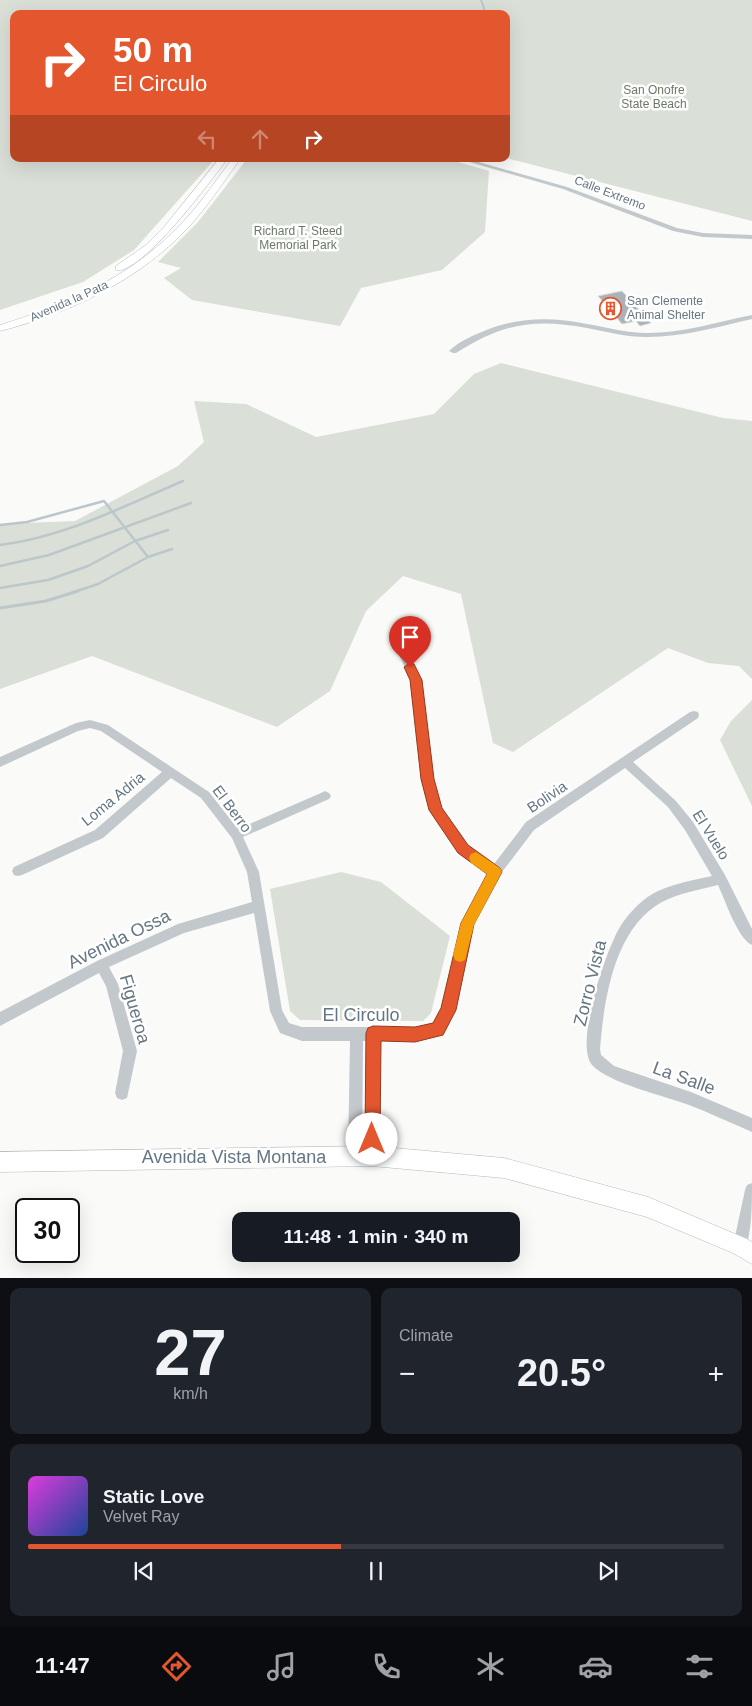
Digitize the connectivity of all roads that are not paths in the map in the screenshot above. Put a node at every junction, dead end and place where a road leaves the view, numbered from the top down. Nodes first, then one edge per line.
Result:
1 (221, 162) edge
2 (234, 162) edge
3 (473, 162) edge
4 (752, 237) edge
5 (752, 317) edge
6 (0, 320) edge
7 (0, 328) edge
8 (453, 351) dead end
9 (398, 642) dead end
10 (694, 715) dead end
11 (0, 762) edge
12 (626, 762) junction
13 (171, 771) junction
14 (325, 796) dead end
15 (236, 836) junction
16 (18, 872) dead end
17 (495, 872) junction
18 (720, 879) junction
19 (259, 906) junction
20 (752, 939) edge
21 (101, 965) junction
22 (0, 1019) edge
23 (285, 1028) joint
24 (437, 1029) joint
25 (357, 1033) junction
26 (373, 1033) junction
27 (602, 1066) joint
28 (122, 1093) dead end
29 (752, 1125) edge
30 (364, 1157) junction
31 (0, 1162) edge
32 (752, 1190) edge
33 (746, 1250) edge

1 - 6 main road, Avenida la Pata
2 - 7 main road, Avenida la Pata
3 - 4 street, Calle Extremo
5 - 8 street
9 - 17 street
10 - 12 street, Bolivia
11 - 13 street, El Berro
12 - 17 street, Bolivia
12 - 18 street, El Vuelo
13 - 15 street, El Berro
13 - 16 street, Loma Adria
14 - 15 street
15 - 19 street, El Berro
17 - 24 street, Bolivia
18 - 20 street, El Vuelo
18 - 27 street, Zorro Vista
19 - 21 street, Avenida Ossa
19 - 23 street, El Berro
21 - 22 street, Avenida Ossa
21 - 28 street, Figueroa
23 - 25 street, El Circulo
24 - 26 street, El Circulo
25 - 26 street, El Circulo
25 - 30 street
26 - 30 street
27 - 29 street, La Salle
30 - 31 main road, Avenida Vista Montana
30 - 33 main road, Avenida Vista Montana
32 - 33 street

